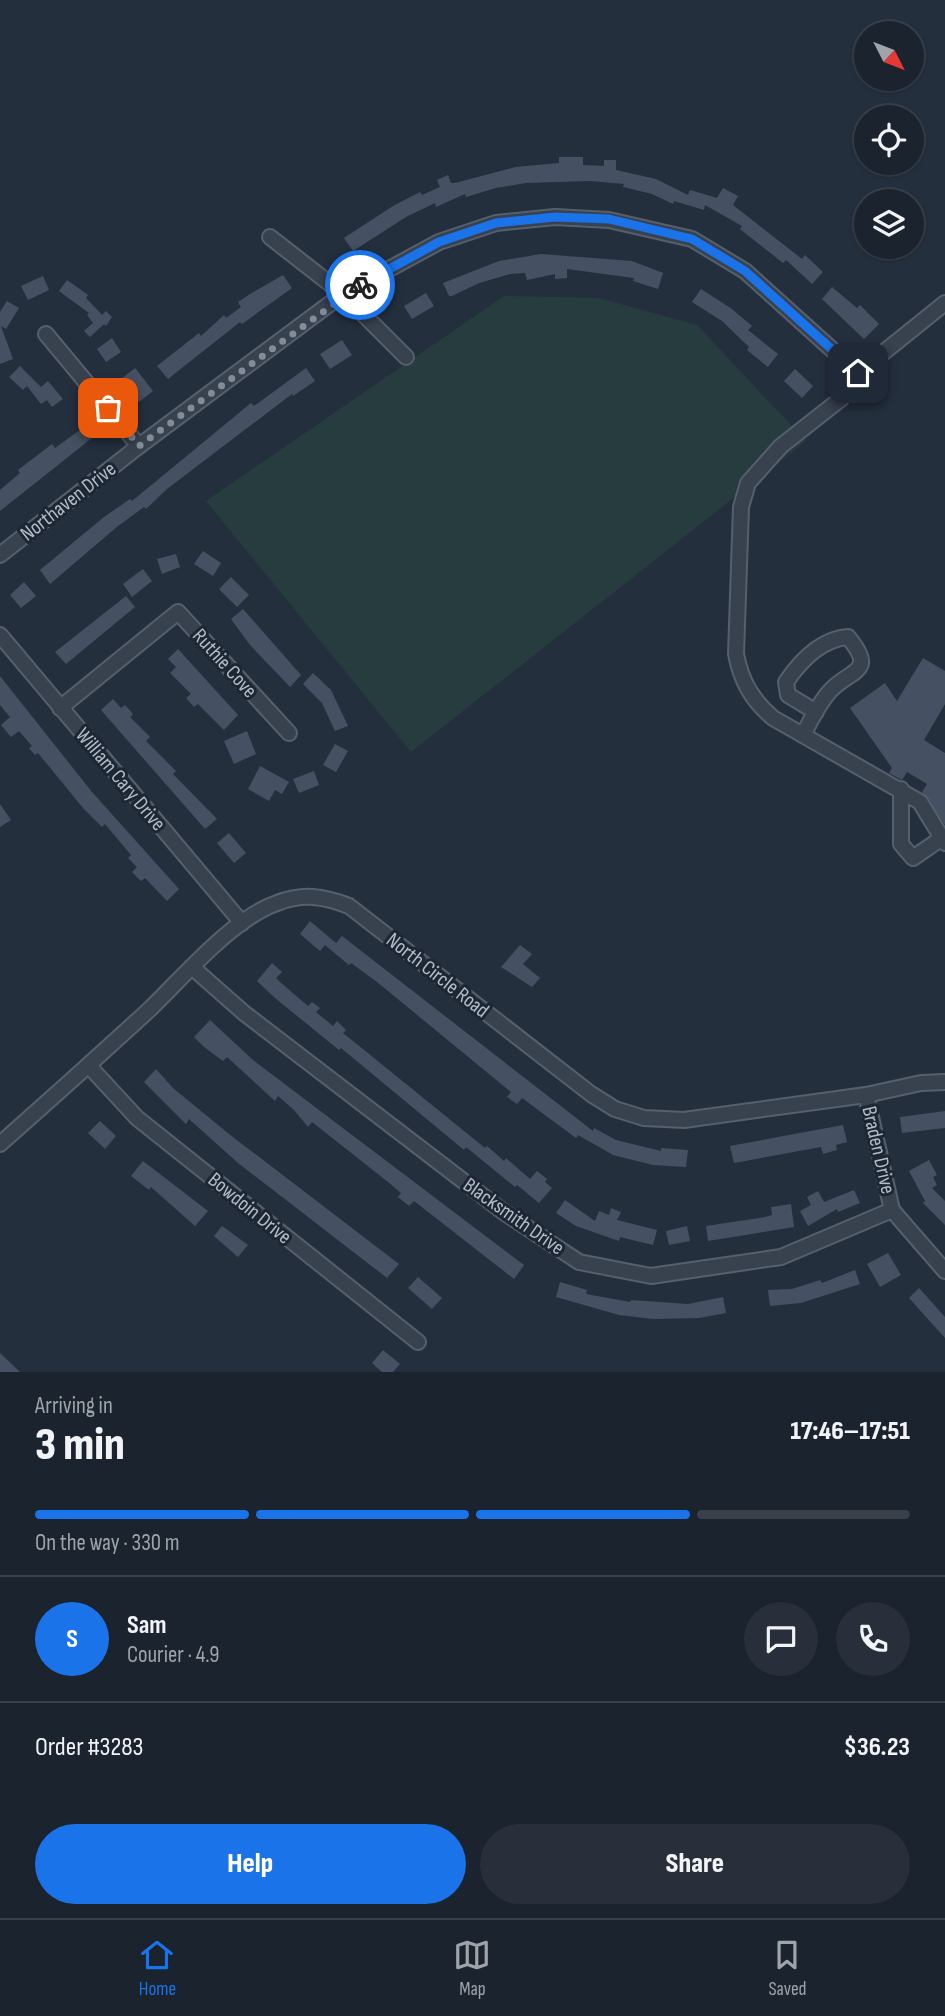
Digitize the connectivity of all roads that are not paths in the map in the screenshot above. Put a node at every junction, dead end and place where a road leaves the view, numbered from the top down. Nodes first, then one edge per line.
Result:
1 (270, 237) dead end
2 (343, 294) junction
3 (945, 303) edge
4 (47, 334) dead end
5 (406, 357) dead end
6 (858, 373) junction
7 (139, 446) junction
8 (0, 555) edge
9 (0, 635) edge
10 (60, 708) junction
11 (816, 712) junction
12 (289, 733) dead end
13 (803, 734) junction
14 (901, 789) junction
15 (943, 840) edge
16 (243, 923) junction
17 (193, 968) junction
18 (89, 1066) junction
19 (945, 1082) edge
20 (866, 1095) junction
21 (0, 1144) edge
22 (892, 1210) junction
23 (945, 1271) edge
24 (418, 1342) dead end

1 - 2 street
2 - 5 street
2 - 6 street, Northaven Drive
2 - 7 street, Northaven Drive
3 - 6 street
4 - 7 street
6 - 13 street
7 - 8 street, Northaven Drive
9 - 10 street, William Cary Drive
10 - 12 street, Ruthie Cove
10 - 16 street, William Cary Drive
11 - 11 street
11 - 13 street
13 - 14 street
14 - 15 street
14 - 15 street
16 - 17 street, North Circle Road
16 - 20 street, North Circle Road
17 - 18 street, North Circle Road
17 - 22 street, Blacksmith Drive
18 - 21 street, North Circle Road
18 - 24 street, Bowdoin Drive
19 - 20 street, North Circle Road
20 - 22 street, Braden Drive
22 - 23 street, Braden Drive

